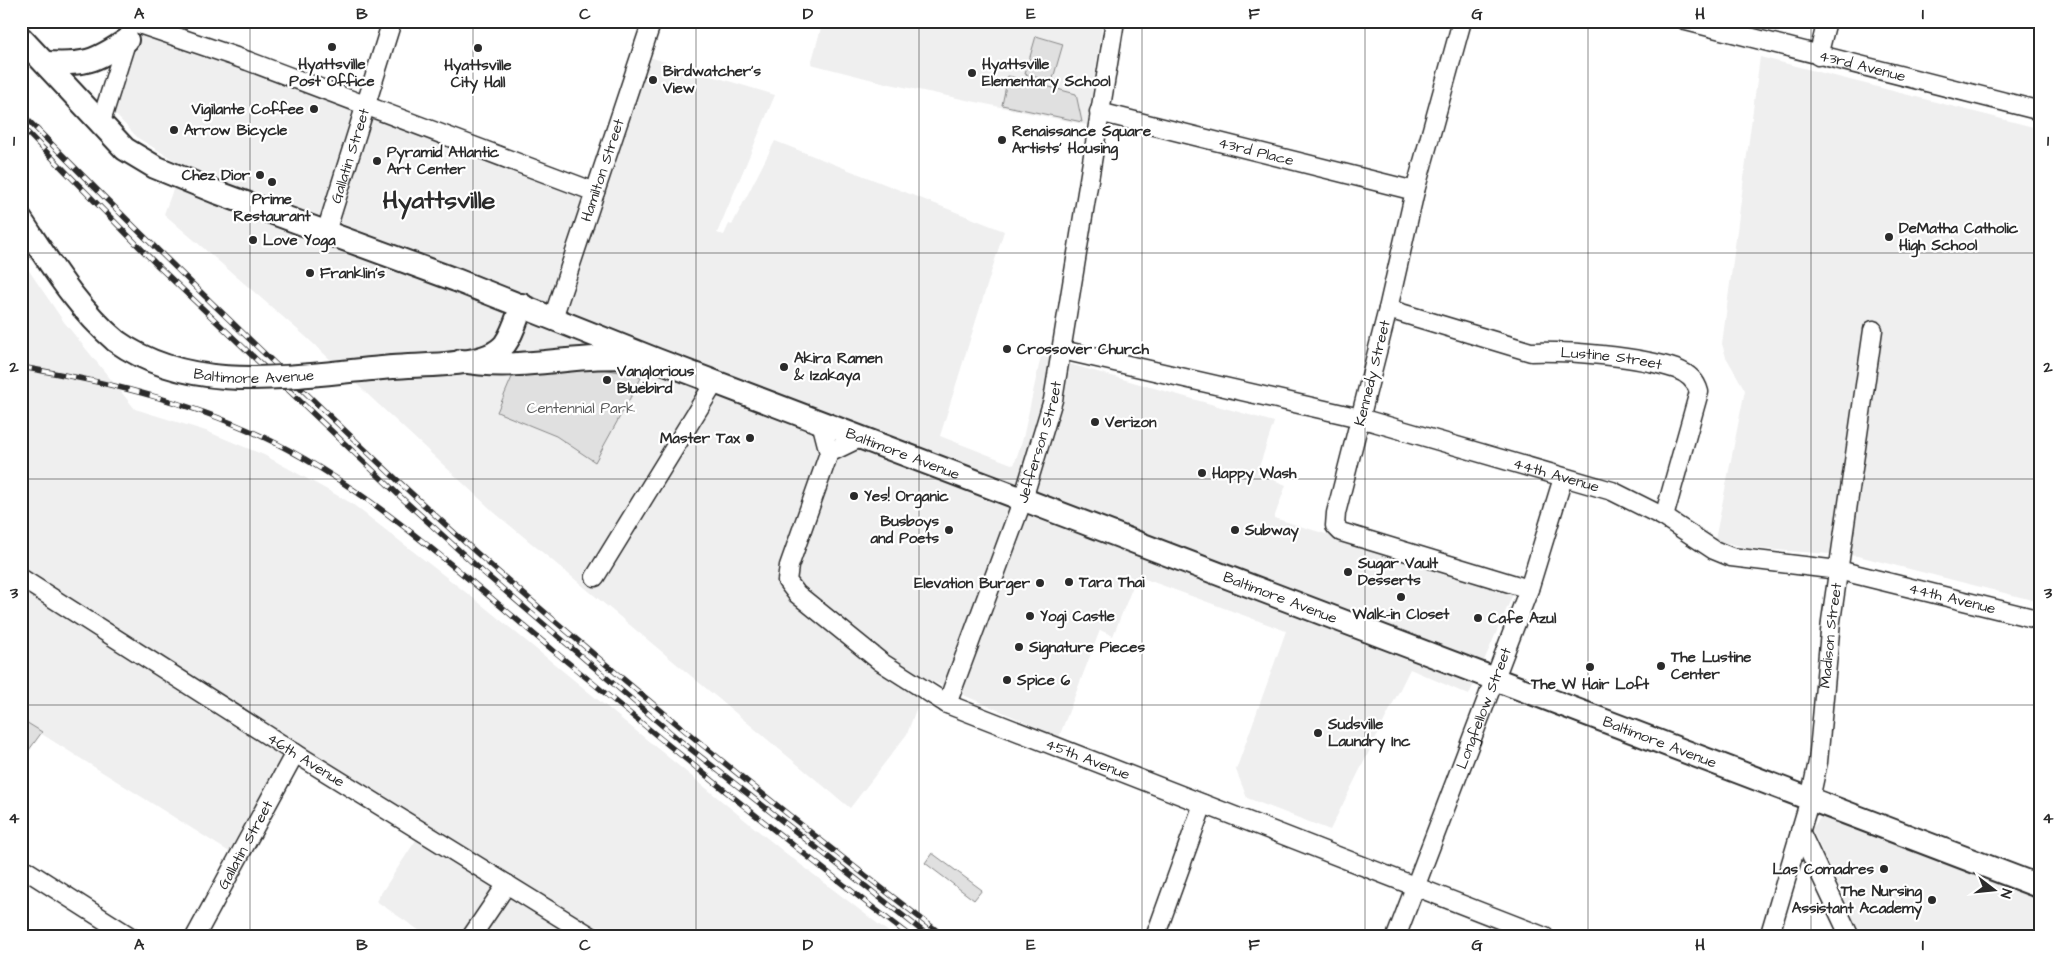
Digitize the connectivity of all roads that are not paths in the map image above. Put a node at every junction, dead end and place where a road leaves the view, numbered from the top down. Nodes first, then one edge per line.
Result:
1 (392, 21) edge
2 (652, 21) edge
3 (1115, 21) edge
4 (1462, 21) edge
5 (1686, 21) edge
6 (1827, 21) edge
7 (1704, 24) edge
8 (131, 28) edge
9 (21, 38) edge
10 (1818, 56) junction
11 (46, 64) junction
12 (366, 106) junction
13 (2041, 111) edge
14 (1099, 112) junction
15 (100, 125) junction
16 (1415, 191) junction
17 (595, 192) junction
18 (21, 220) edge
19 (326, 232) junction
20 (522, 305) junction
21 (1388, 309) junction
22 (553, 318) junction
23 (1873, 330) dead end
24 (1062, 350) junction
25 (658, 360) junction
26 (461, 361) junction
27 (715, 382) junction
28 (1360, 418) junction
29 (821, 422) junction
30 (862, 437) junction
31 (829, 453) junction
32 (1563, 478) junction
33 (1023, 498) junction
34 (1664, 518) junction
35 (1838, 570) junction
36 (595, 577) dead end
37 (21, 578) edge
38 (1529, 588) junction
39 (2041, 620) edge
40 (1496, 679) junction
41 (947, 704) junction
42 (295, 752) junction
43 (1810, 799) junction
44 (1203, 804) junction
45 (1800, 830) junction
46 (21, 867) edge
47 (507, 884) junction
48 (1415, 887) junction
49 (2041, 887) edge
50 (131, 937) edge
51 (195, 937) edge
52 (471, 937) edge
53 (592, 937) edge
54 (1154, 937) edge
55 (1396, 937) edge
56 (1545, 937) edge
57 (1769, 937) edge
58 (1850, 937) edge

1 - 12 street, Gallatin Street
2 - 17 street, Hamilton Street
3 - 14 street, Jefferson Street
4 - 16 street, Kennedy Street
5 - 7 street, 43rd Avenue
6 - 10 street
7 - 10 street, 43rd Avenue
8 - 11 main road
8 - 12 street
8 - 15 street
9 - 11 main road, Baltimore Avenue
10 - 13 street, 43rd Avenue
11 - 15 main road, Baltimore Avenue
12 - 17 street
12 - 19 street, Gallatin Street
14 - 16 street, 43rd Place
14 - 24 street, Jefferson Street
15 - 19 main road, Baltimore Avenue
16 - 21 street, Kennedy Street
17 - 22 street, Hamilton Street
18 - 26 main road, Baltimore Avenue, bridge
19 - 20 main road, Baltimore Avenue
20 - 22 main road, Baltimore Avenue
20 - 26 main road, Baltimore Avenue
21 - 28 street, Kennedy Street
21 - 34 street, Lustine Street
22 - 25 main road, Baltimore Avenue
23 - 35 street, Madison Street
24 - 28 street, 44th Avenue
24 - 33 street, Jefferson Street
25 - 26 main road
25 - 27 main road, Baltimore Avenue
27 - 29 main road, Baltimore Avenue
27 - 36 street
28 - 32 street, 44th Avenue
28 - 38 street, Kennedy Street
29 - 30 main road, Baltimore Avenue
29 - 31 street
30 - 31 street
30 - 33 main road, Baltimore Avenue
31 - 41 street, 45th Avenue
32 - 34 street, 44th Avenue
32 - 38 street, Longfellow Street
33 - 40 main road, Baltimore Avenue
33 - 41 street, Jefferson Street
34 - 35 street, 44th Avenue
35 - 39 street, 44th Avenue
35 - 43 street, Madison Street
37 - 42 street, 46th Avenue
38 - 40 street, Longfellow Street
40 - 43 main road, Baltimore Avenue
40 - 48 street, Longfellow Street
41 - 44 street, 45th Avenue
42 - 47 street, 46th Avenue
42 - 51 street, Gallatin Street
43 - 45 street, Madison Street
43 - 49 main road, Baltimore Avenue
44 - 48 street, 45th Avenue
44 - 54 street
45 - 57 street, Madison Street
45 - 58 street
46 - 50 street
47 - 52 street
47 - 53 street, 46th Avenue
48 - 55 street, Longfellow Street
48 - 56 street, 45th Avenue

